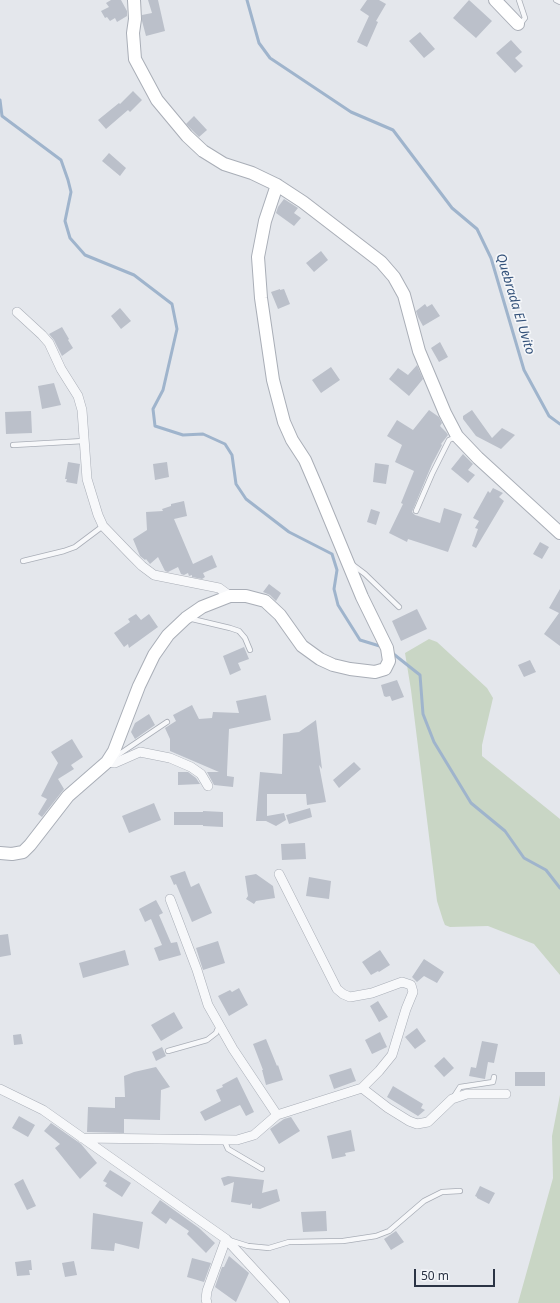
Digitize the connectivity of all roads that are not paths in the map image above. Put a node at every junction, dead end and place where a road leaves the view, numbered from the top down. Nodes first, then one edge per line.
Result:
1 (134, 0) edge
2 (495, 0) edge
3 (519, 0) edge
4 (556, 0) edge
5 (560, 2) edge
6 (518, 24) joint
7 (277, 185) junction
8 (17, 312) dead end
9 (458, 436) junction
10 (84, 440) junction
11 (13, 445) dead end
12 (416, 511) dead end
13 (103, 526) junction
14 (560, 532) edge
15 (347, 560) junction
16 (23, 561) dead end
17 (230, 596) junction
18 (399, 607) dead end
19 (186, 618) junction
20 (250, 650) dead end
21 (167, 722) dead end
22 (107, 762) junction
23 (208, 786) dead end
24 (0, 853) edge
25 (279, 874) dead end
26 (170, 899) dead end
27 (219, 1026) junction
28 (168, 1050) dead end
29 (494, 1076) dead end
30 (362, 1088) junction
31 (0, 1089) edge
32 (506, 1094) dead end
33 (452, 1099) junction
34 (277, 1115) junction
35 (82, 1138) junction
36 (224, 1140) junction
37 (262, 1169) dead end
38 (460, 1191) dead end
39 (226, 1239) junction
40 (208, 1303) edge
41 (285, 1303) edge

1 - 7 street
2 - 6 street
3 - 6 lane
4 - 5 lane
7 - 9 street
7 - 15 street
8 - 10 street
9 - 12 lane
9 - 14 street
10 - 11 lane
10 - 13 street
13 - 16 lane
13 - 17 street
15 - 17 street
15 - 18 lane
17 - 19 street
19 - 20 lane
19 - 22 street
21 - 22 lane
22 - 23 street
22 - 24 street
25 - 30 street
26 - 27 street
27 - 28 lane
27 - 34 street
29 - 33 lane
30 - 33 street
30 - 34 street
31 - 35 street
32 - 33 street
34 - 36 street
35 - 36 street
35 - 39 street
36 - 37 lane
38 - 39 lane
39 - 40 street
39 - 41 street

